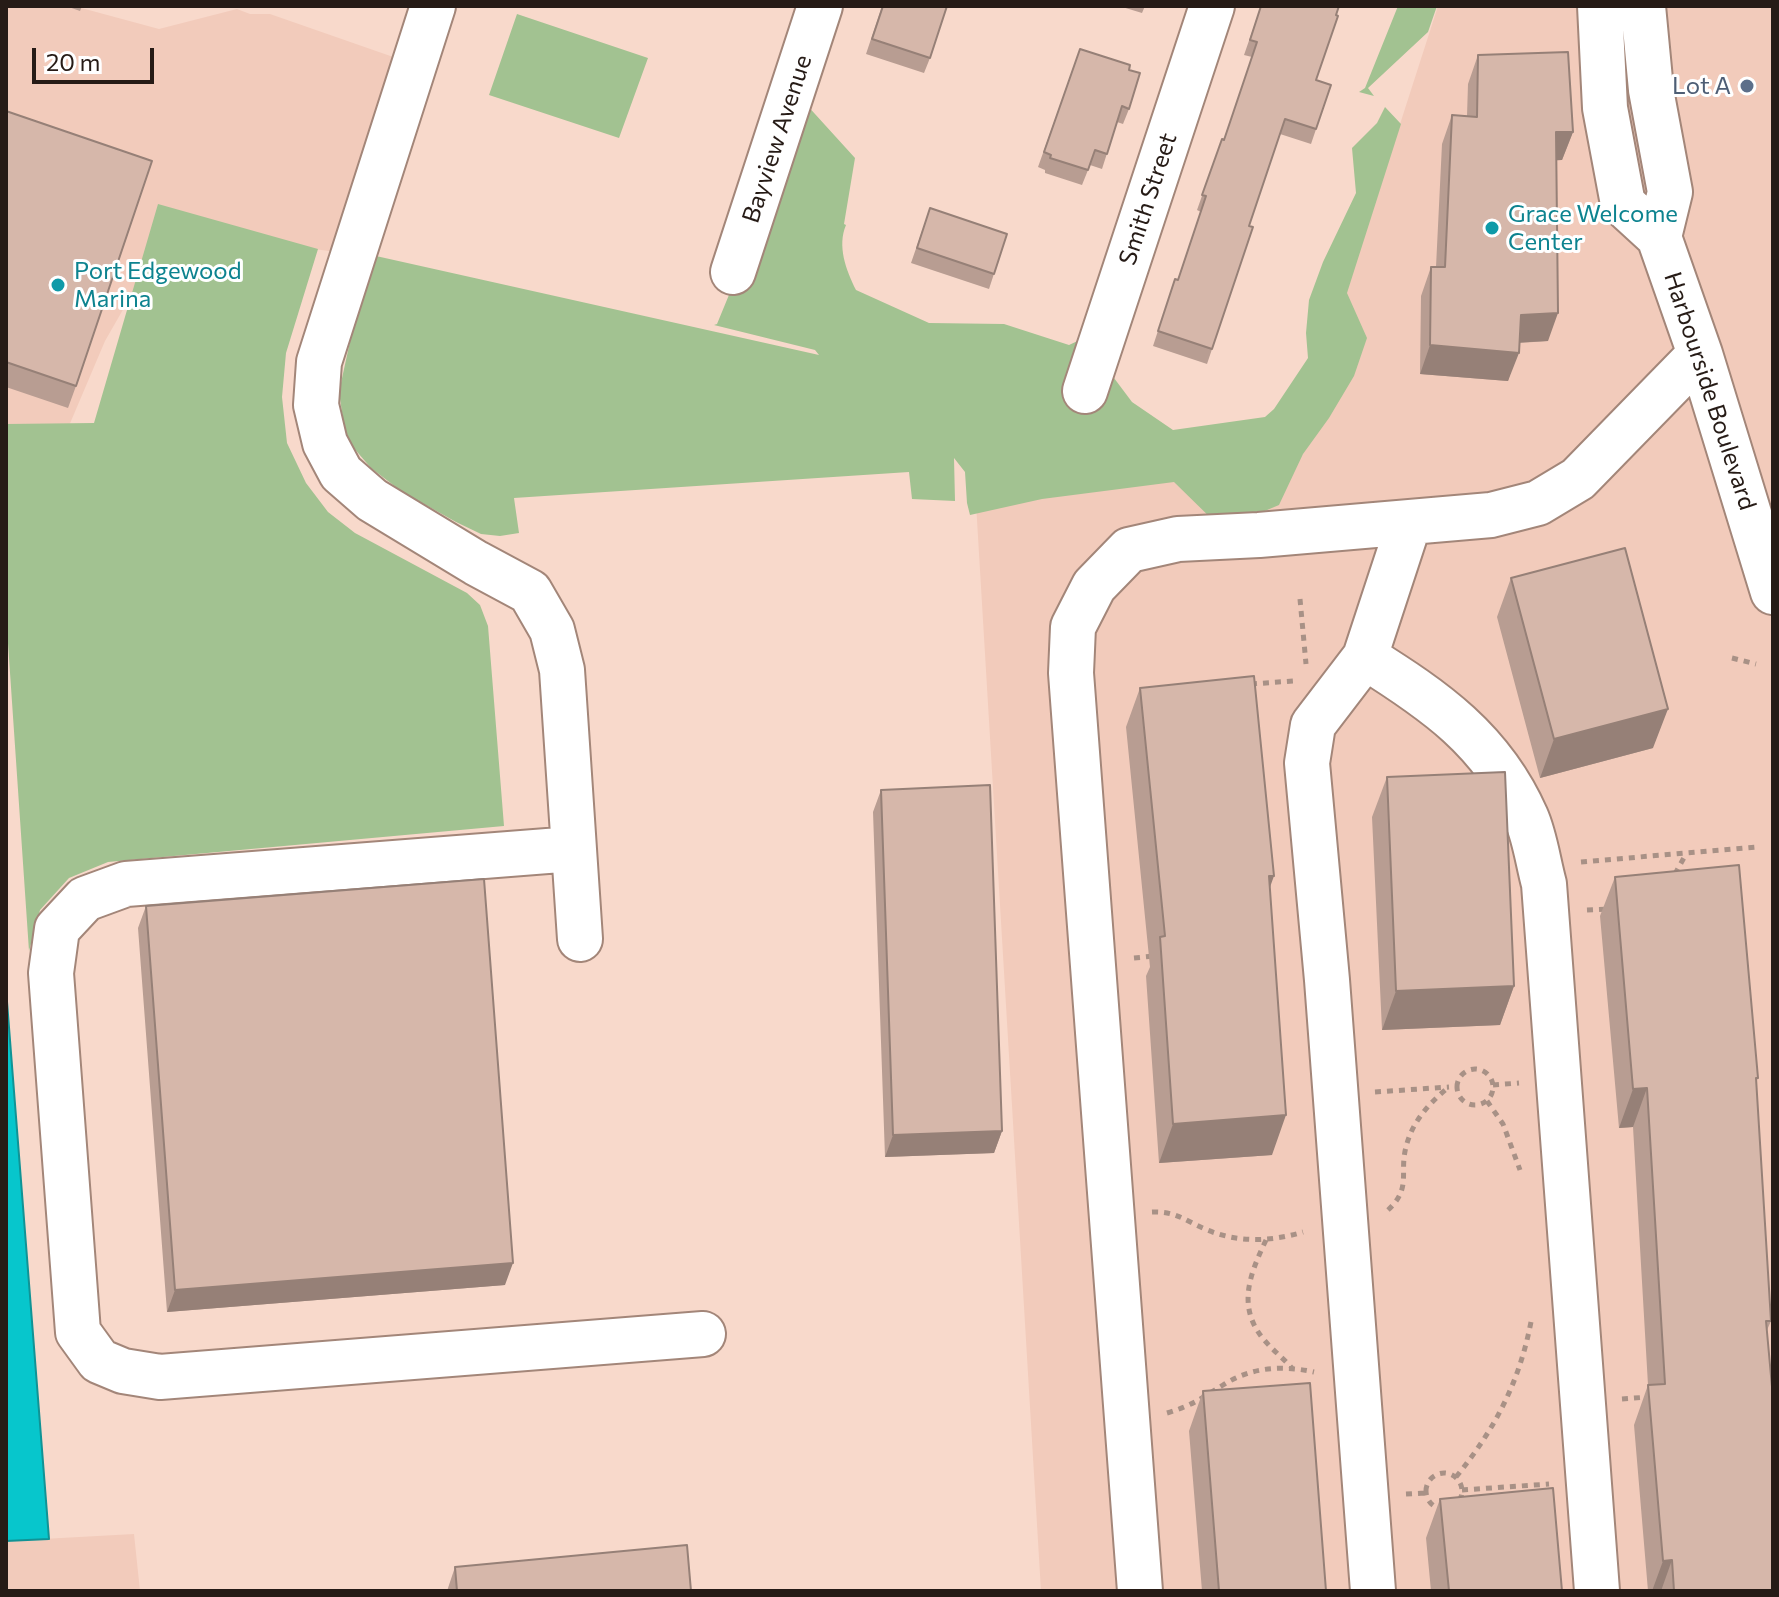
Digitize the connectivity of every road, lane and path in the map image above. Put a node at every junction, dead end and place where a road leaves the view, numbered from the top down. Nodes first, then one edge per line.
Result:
1 (433, 6) edge
2 (820, 6) edge
3 (1212, 6) edge
4 (1600, 6) edge
5 (1643, 6) edge
6 (1659, 237) junction
7 (733, 272) dead end
8 (1700, 354) junction
9 (1085, 391) dead end
10 (1409, 523) junction
11 (1773, 592) edge
12 (1300, 599) dead end
13 (1365, 657) junction
14 (1732, 658) dead end
15 (1756, 664) dead end
16 (1306, 666) dead end
17 (1307, 680) dead end
18 (1248, 684) edge
19 (1756, 847) dead end
20 (573, 849) junction
21 (1686, 854) junction
22 (1568, 863) dead end
23 (1671, 880) edge
24 (1622, 909) edge
25 (1583, 910) dead end
26 (580, 939) dead end
27 (1161, 956) edge
28 (1093, 961) junction
29 (1449, 1087) junction
30 (1457, 1087) junction
31 (1361, 1093) dead end
32 (1487, 1101) junction
33 (1522, 1174) dead end
34 (1112, 1215) junction
35 (1375, 1216) dead end
36 (1312, 1229) dead end
37 (1266, 1240) junction
38 (1533, 1313) dead end
39 (703, 1334) dead end
40 (1292, 1368) junction
41 (1324, 1374) dead end
42 (1655, 1397) edge
43 (1609, 1400) dead end
44 (1127, 1416) junction
45 (1456, 1477) junction
46 (1558, 1483) dead end
47 (1462, 1490) junction
48 (1140, 1591) edge
49 (1373, 1591) edge
50 (1597, 1591) edge

1 - 20 street
2 - 7 street, Bayview Avenue
3 - 9 street, Smith Street
4 - 6 street, Harbourside Boulevard
5 - 6 street
6 - 8 street, Harbourside Boulevard
8 - 10 street
8 - 11 street, Harbourside Boulevard
10 - 13 street
10 - 28 street
12 - 16 path
13 - 49 street
13 - 50 street
14 - 15 path
17 - 18 path
19 - 21 path
20 - 26 street
20 - 39 street
21 - 22 path
21 - 23 path
24 - 25 path
27 - 28 path
28 - 34 street
29 - 30 path
29 - 31 path
29 - 35 path
30 - 32 path
30 - 32 path
32 - 33 path
34 - 37 path
34 - 44 street
36 - 37 path
37 - 40 path
38 - 45 path
40 - 41 path
40 - 44 path
42 - 43 path
44 - 48 street
45 - 47 path
45 - 47 path
46 - 47 path

